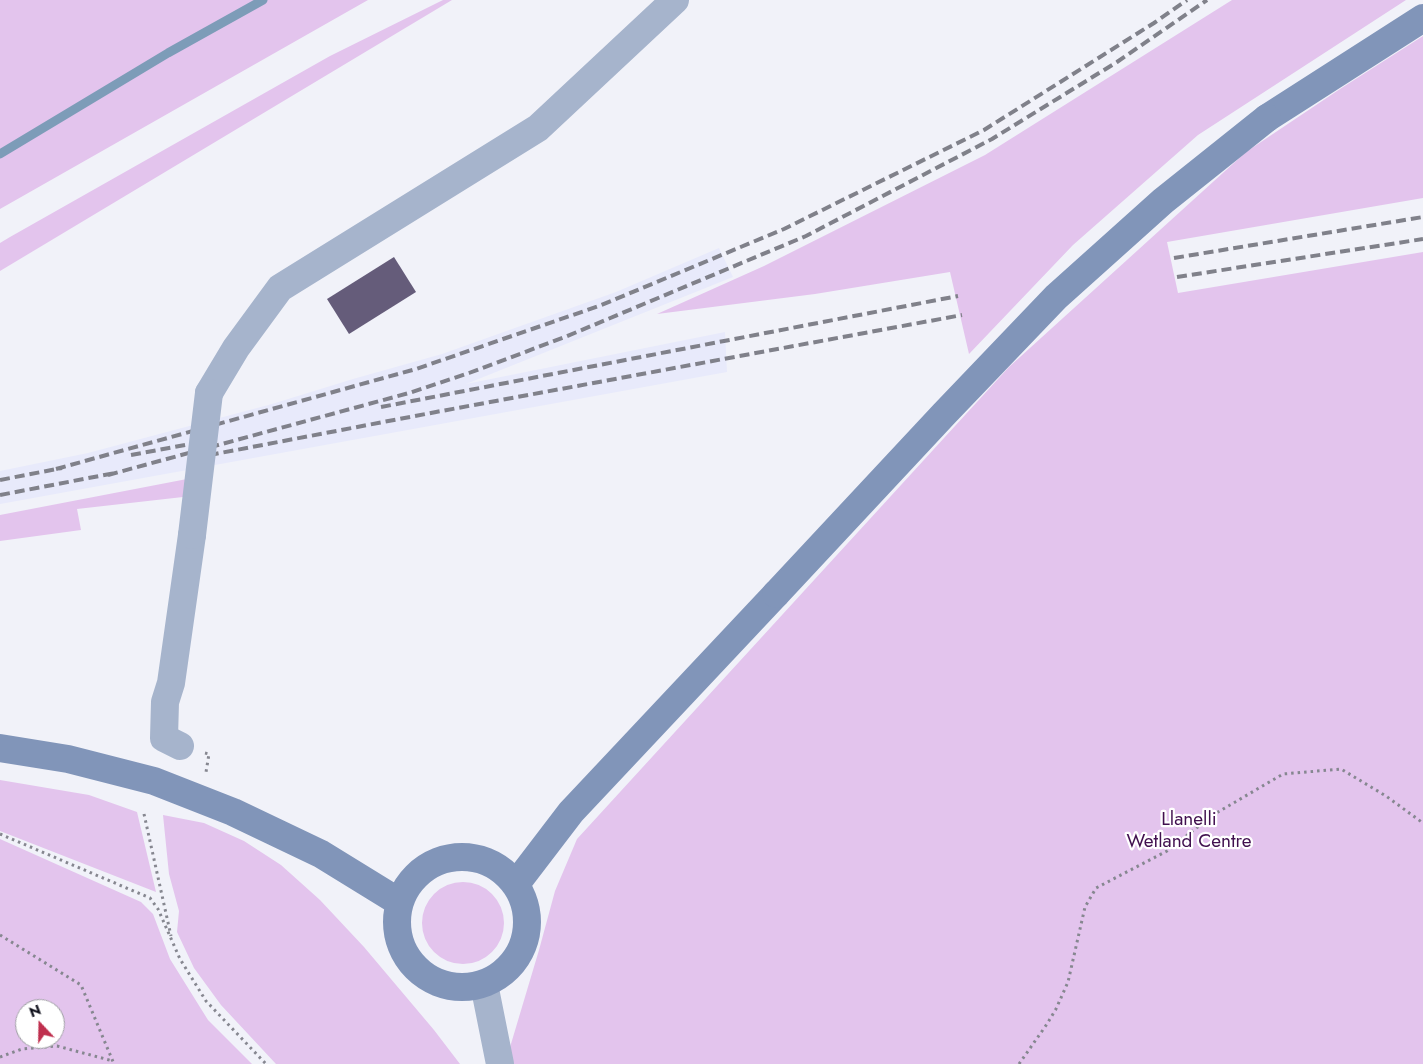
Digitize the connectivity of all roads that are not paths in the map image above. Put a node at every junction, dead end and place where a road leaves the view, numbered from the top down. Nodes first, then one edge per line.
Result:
1 (675, 0) edge
2 (1423, 18) edge
3 (180, 746) dead end
4 (0, 748) edge
5 (516, 884) junction
6 (399, 902) junction
7 (484, 984) junction
8 (500, 1064) edge

1 - 3 street, bridge
2 - 5 main road, bridge
4 - 6 main road
5 - 6 main road
5 - 7 main road
6 - 7 main road
7 - 8 street

